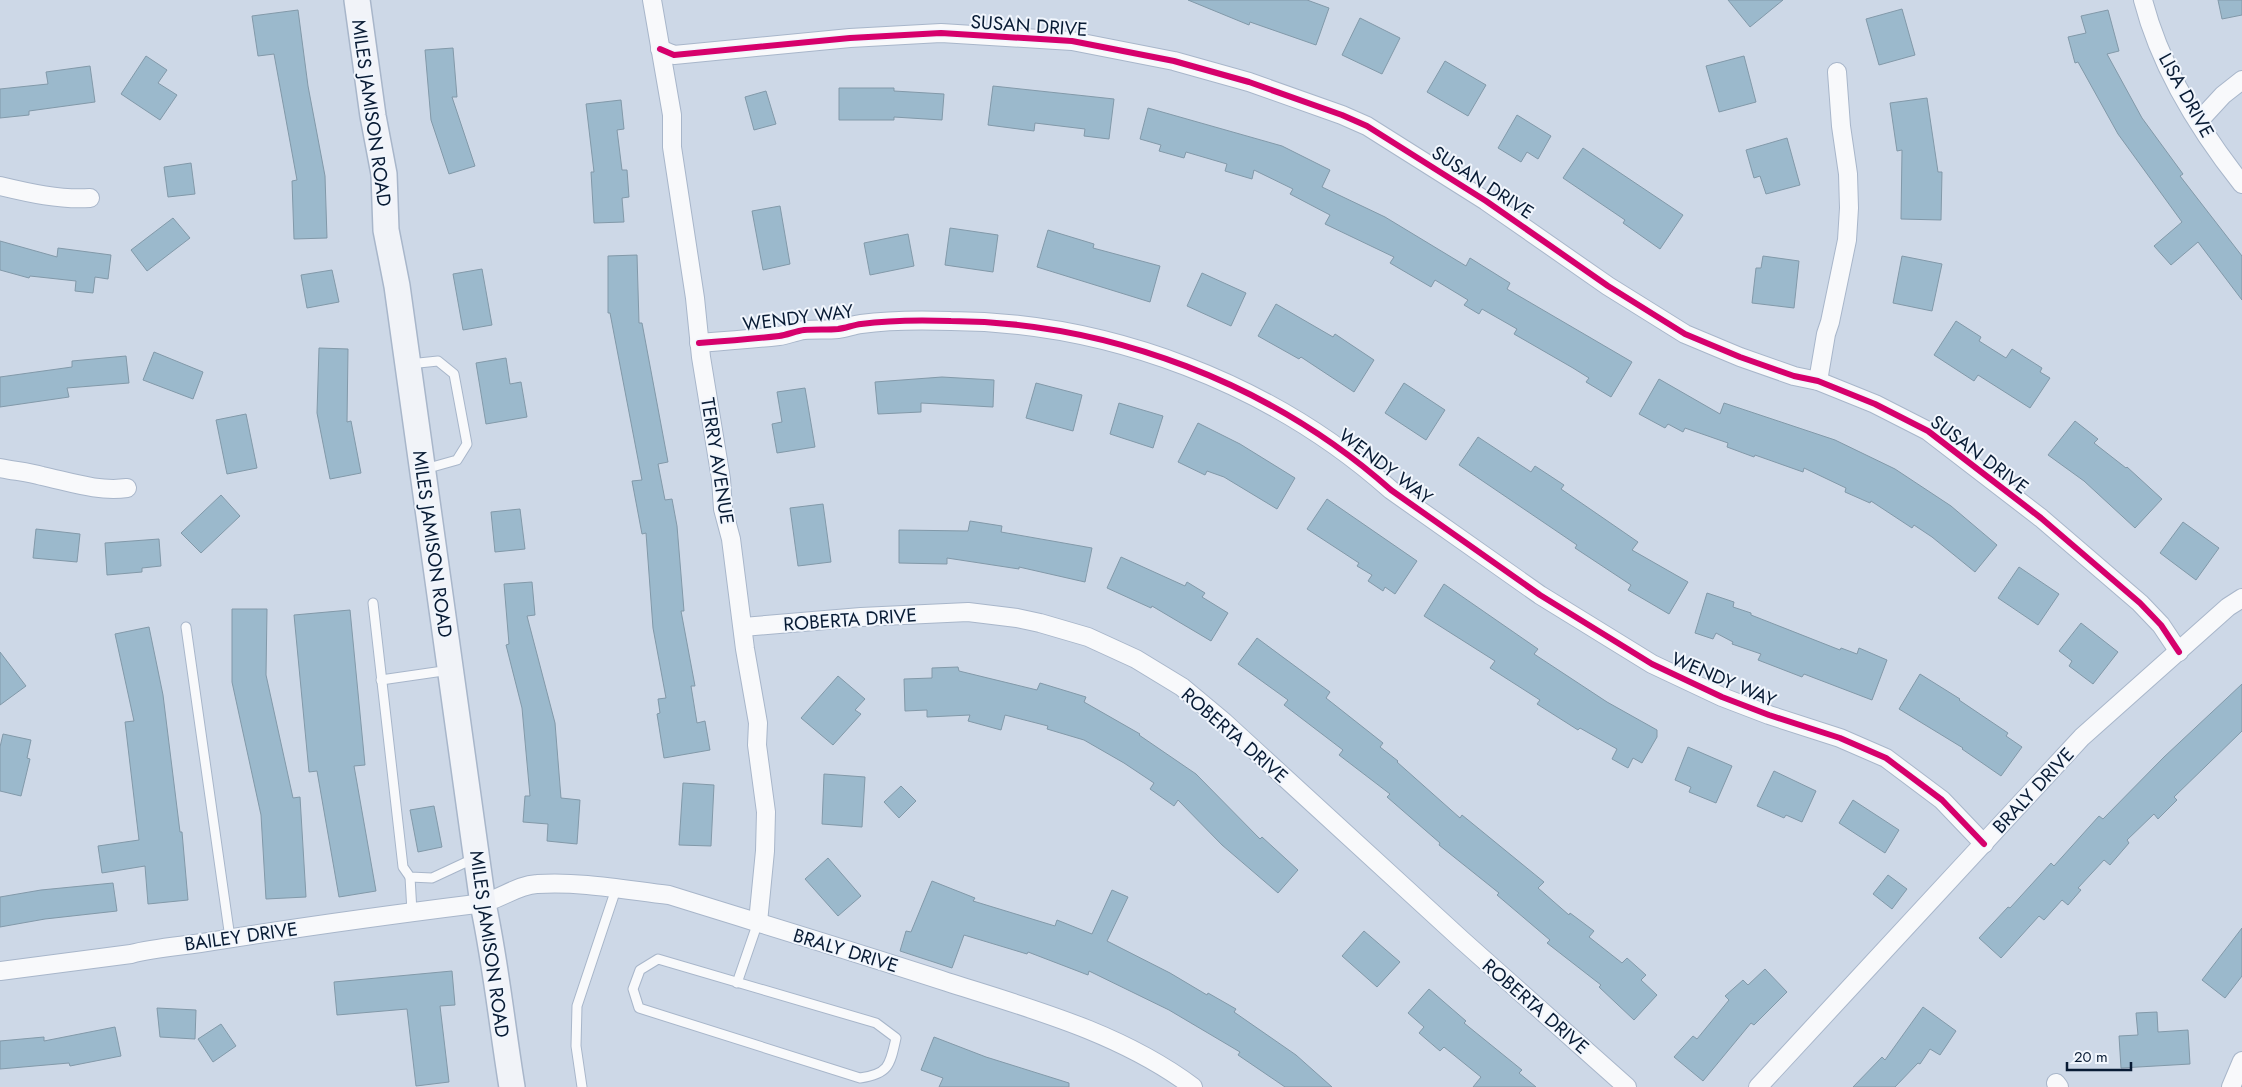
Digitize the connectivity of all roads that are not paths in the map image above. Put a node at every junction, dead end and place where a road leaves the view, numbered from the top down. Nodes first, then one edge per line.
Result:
1 (357, 0) edge
2 (652, 0) edge
3 (2143, 0) edge
4 (660, 49) junction
5 (1837, 72) dead end
6 (2242, 80) edge
7 (2198, 121) junction
8 (2242, 184) edge
9 (0, 186) edge
10 (90, 198) dead end
11 (700, 342) junction
12 (408, 364) junction
13 (1818, 381) junction
14 (0, 468) edge
15 (423, 470) junction
16 (126, 488) dead end
17 (2242, 598) edge
18 (373, 603) dead end
19 (186, 627) dead end
20 (743, 627) junction
21 (2178, 652) junction
22 (450, 670) junction
23 (381, 680) junction
24 (1984, 844) junction
25 (477, 857) junction
26 (410, 877) junction
27 (616, 889) junction
28 (482, 904) junction
29 (412, 912) junction
30 (758, 922) junction
31 (230, 938) junction
32 (0, 971) edge
33 (737, 983) junction
34 (2242, 1061) edge
35 (512, 1087) edge
36 (582, 1087) edge
37 (1194, 1087) edge
38 (1627, 1087) edge
39 (1758, 1087) edge
40 (2231, 1087) edge

1 - 12 main road, MILES JAMISON ROAD
2 - 4 street, TERRY AVENUE
3 - 7 street, LISA DRIVE
4 - 11 street, TERRY AVENUE
4 - 13 street, SUSAN DRIVE
5 - 13 street
6 - 7 street
7 - 8 street, LISA DRIVE
9 - 10 street
11 - 20 street, TERRY AVENUE
11 - 24 street, WENDY WAY
12 - 15 main road, MILES JAMISON ROAD
12 - 15 lane
13 - 21 street, SUSAN DRIVE
14 - 16 street
15 - 22 main road, MILES JAMISON ROAD
17 - 21 street, BRALY DRIVE
18 - 23 lane
19 - 31 lane
20 - 30 street, TERRY AVENUE
20 - 38 street, ROBERTA DRIVE
21 - 24 street, BRALY DRIVE
22 - 23 lane
22 - 25 main road, MILES JAMISON ROAD
23 - 26 lane
24 - 39 street, BRALY DRIVE
25 - 26 lane
25 - 28 main road, MILES JAMISON ROAD
26 - 29 lane
27 - 28 street, BRALY DRIVE
27 - 30 street, BRALY DRIVE
27 - 36 lane
28 - 29 street, BAILEY DRIVE
28 - 35 main road, MILES JAMISON ROAD
29 - 31 street, BAILEY DRIVE
30 - 33 lane
30 - 37 street, BRALY DRIVE
31 - 32 street, BAILEY DRIVE
33 - 33 lane
34 - 40 street

